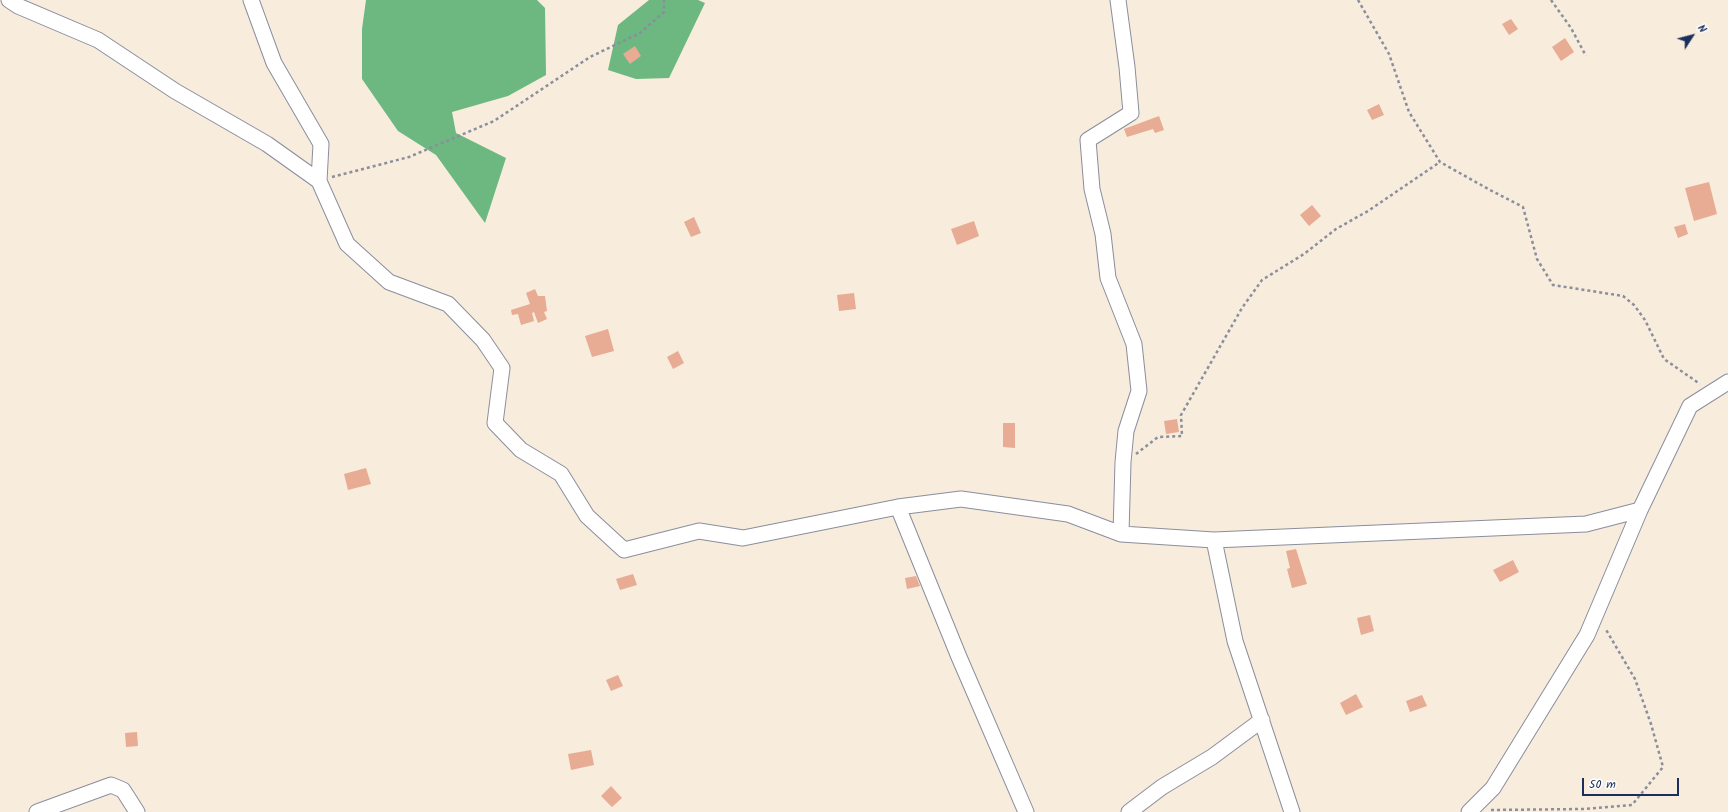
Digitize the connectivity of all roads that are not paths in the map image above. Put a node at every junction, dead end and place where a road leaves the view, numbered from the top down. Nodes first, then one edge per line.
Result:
1 (9, 0) edge
2 (251, 0) edge
3 (1118, 0) edge
4 (319, 181) junction
5 (1728, 382) edge
6 (898, 507) junction
7 (1640, 510) junction
8 (1121, 534) junction
9 (1214, 540) junction
10 (1262, 720) junction
11 (1470, 811) edge
12 (37, 812) edge
13 (137, 812) edge
14 (1026, 812) edge
15 (1129, 812) edge
16 (1292, 812) edge

1 - 4 street
2 - 4 street
3 - 8 street
4 - 6 street
5 - 7 street
6 - 8 street
6 - 14 street
7 - 9 street
7 - 11 street
8 - 9 street
9 - 10 street
10 - 15 street
10 - 16 street
12 - 13 street

